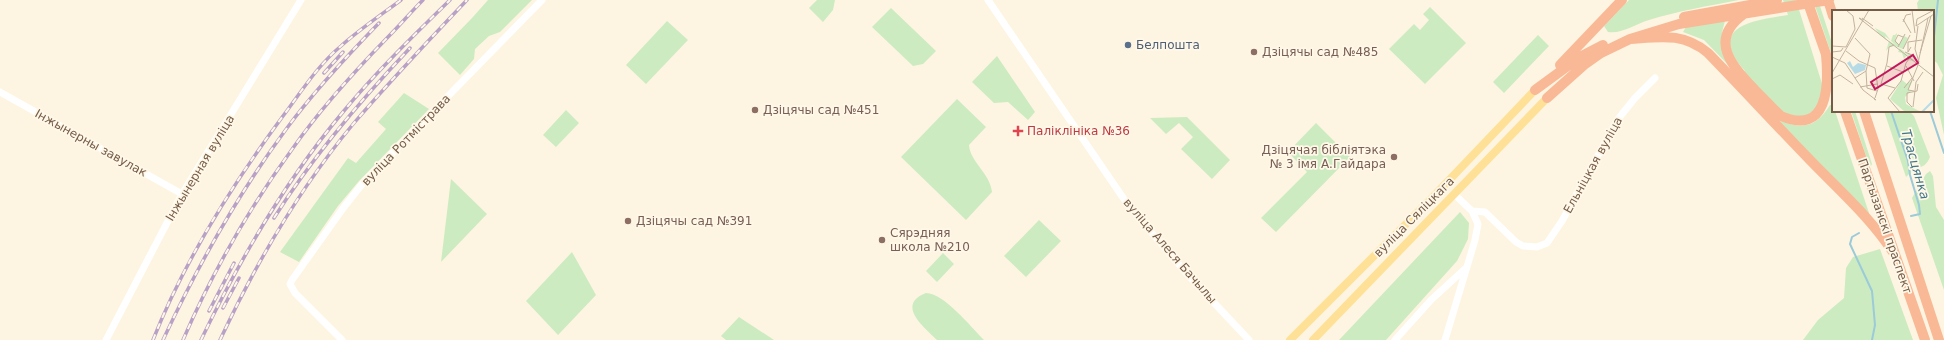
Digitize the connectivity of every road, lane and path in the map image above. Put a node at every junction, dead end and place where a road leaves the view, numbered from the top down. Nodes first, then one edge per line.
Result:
1 (301, 0) edge
2 (542, 0) edge
3 (988, 0) edge
4 (1622, 0) edge
5 (1807, 0) edge
6 (1828, 0) edge
7 (1773, 4) edge
8 (1832, 13) edge
9 (1744, 14) junction
10 (1630, 39) junction
11 (1826, 55) junction
12 (1832, 72) edge
13 (1655, 78) dead end
14 (1535, 90) junction
15 (0, 92) edge
16 (1547, 98) joint
17 (1846, 112) edge
18 (1864, 112) edge
19 (1445, 185) junction
20 (182, 194) junction
21 (1454, 194) junction
22 (1472, 211) junction
23 (1486, 212) junction
24 (1478, 224) junction
25 (1895, 255) junction
26 (1467, 267) junction
27 (106, 340) edge
28 (342, 340) edge
29 (1249, 340) edge
30 (1290, 340) edge
31 (1313, 340) edge
32 (1394, 340) edge
33 (1445, 340) edge
34 (1925, 340) edge
35 (1939, 340) edge

1 - 20 street, Інжынерная вуліца
2 - 28 street, вуліца Ротмістрава
3 - 29 street, вуліца Алеся Бачылы
4 - 14 highway
5 - 11 highway
6 - 7 highway
6 - 8 highway
7 - 9 highway
7 - 14 highway
9 - 10 highway
9 - 11 highway
10 - 16 highway
10 - 25 highway
11 - 12 highway
13 - 23 street, Ельніцкая вуліца
14 - 19 main road, вуліца Сяліцкага
15 - 20 street, Інжынерны завулак
16 - 21 main road, вуліца Сяліцкага
17 - 25 highway, Партызанскі праспект
18 - 35 highway, Партызанскі праспект
19 - 21 main road
19 - 30 main road, вуліца Сяліцкага
20 - 27 street, Інжынерная вуліца
21 - 22 street
21 - 31 main road, вуліца Сяліцкага
22 - 23 street
22 - 24 street
23 - 24 street
24 - 26 street
25 - 34 highway, Партызанскі праспект
26 - 32 street
26 - 33 street

